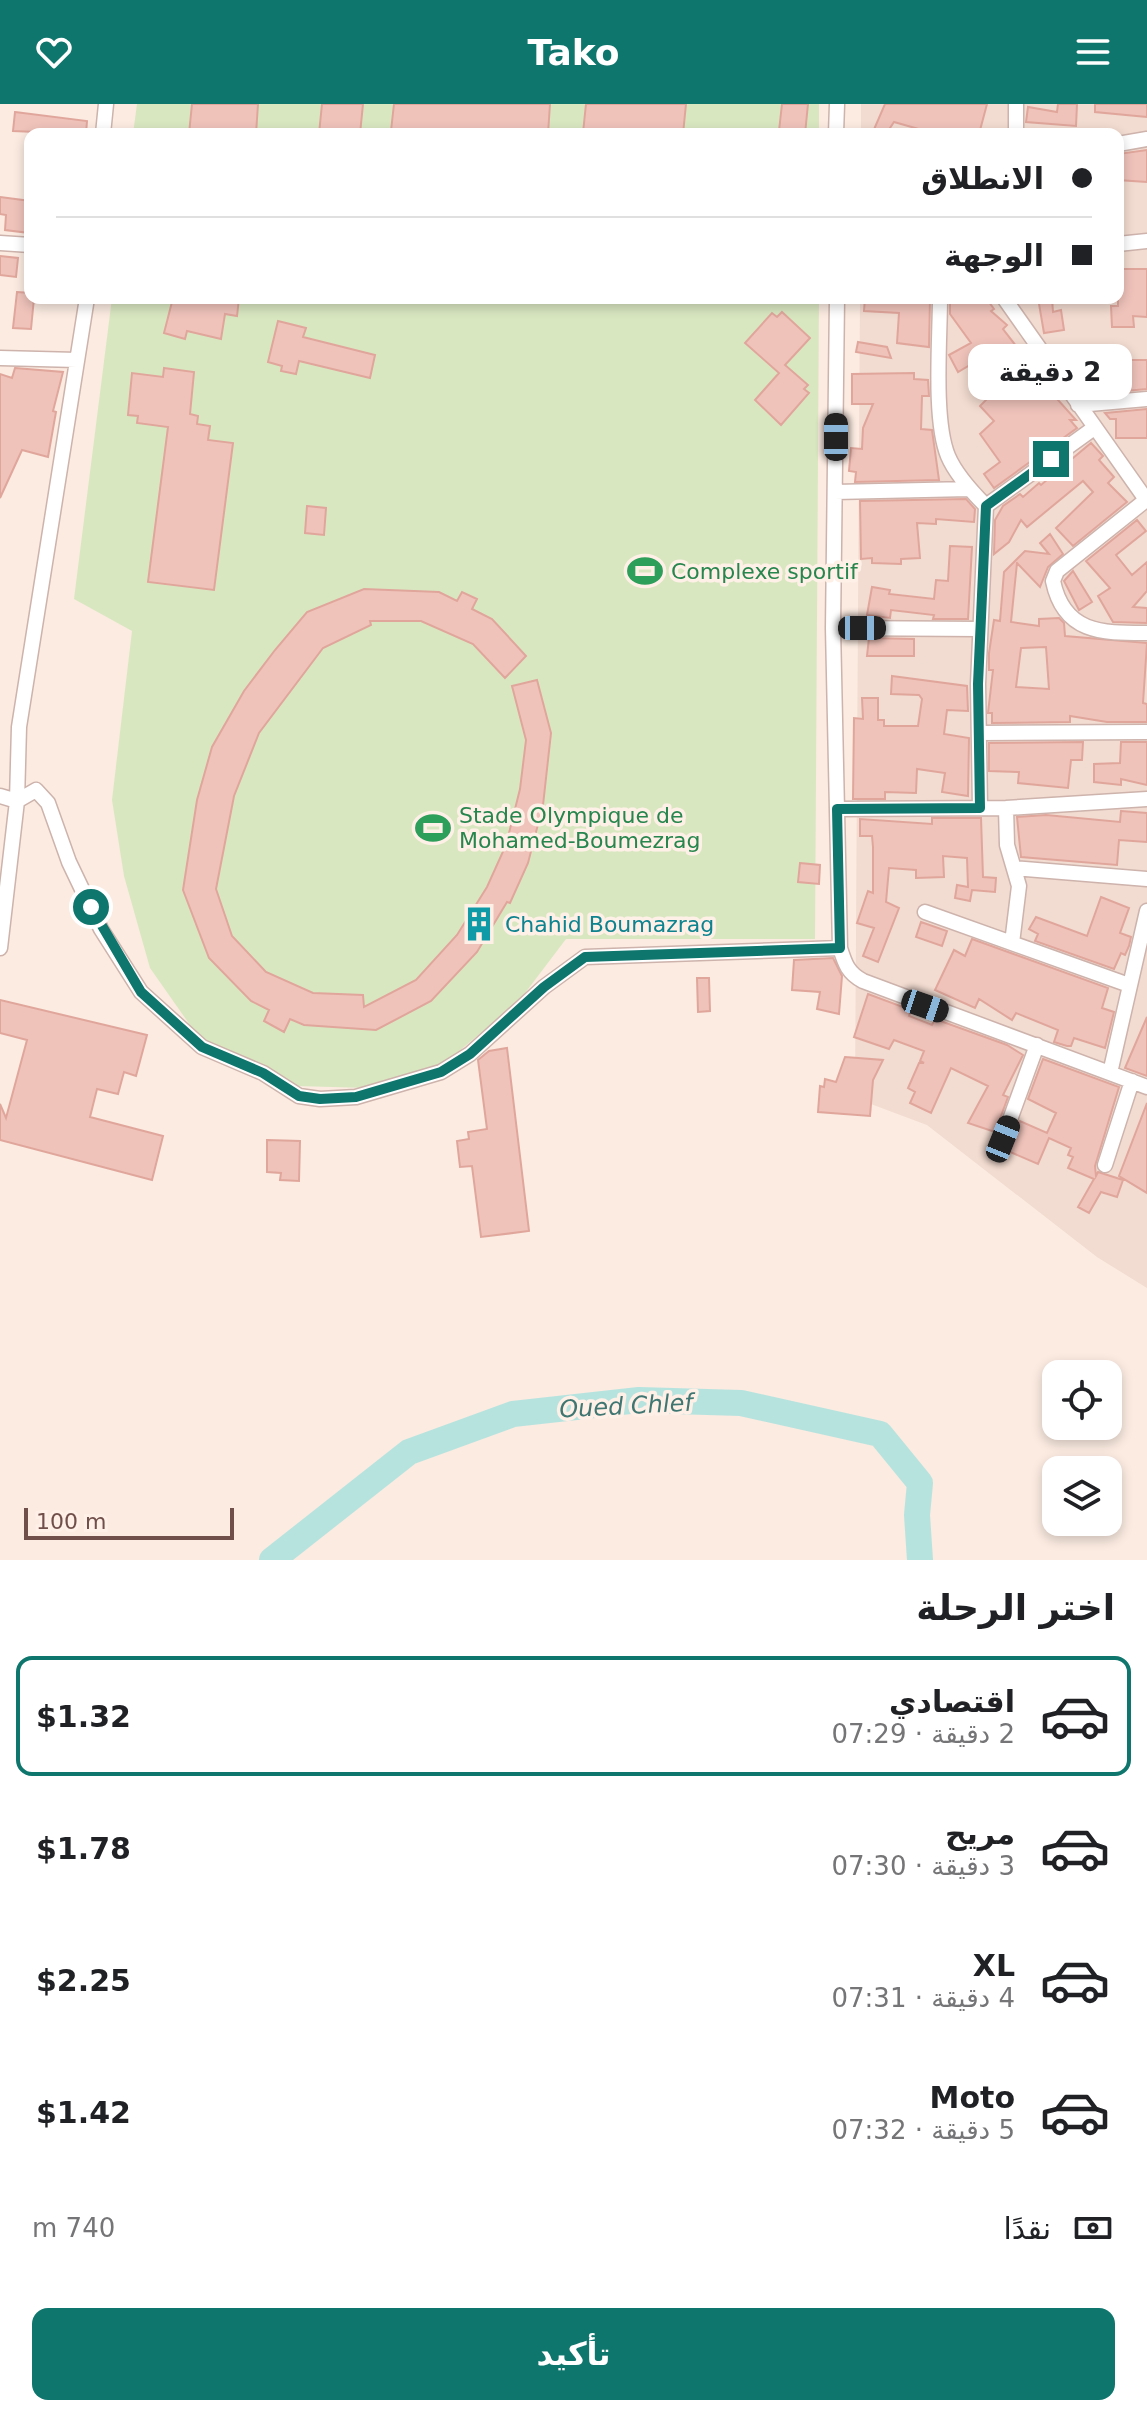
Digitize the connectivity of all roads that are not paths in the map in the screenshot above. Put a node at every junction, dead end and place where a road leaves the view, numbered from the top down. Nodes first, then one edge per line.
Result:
1 (106, 104) edge
2 (837, 104) edge
3 (1016, 104) edge
4 (104, 128) edge
5 (836, 128) edge
6 (1016, 128) edge
7 (1147, 139) edge
8 (1124, 143) edge
9 (1147, 241) edge
10 (0, 243) edge
11 (1124, 243) edge
12 (24, 245) edge
13 (86, 304) edge
14 (837, 304) edge
15 (940, 304) edge
16 (1008, 304) edge
17 (0, 358) edge
18 (77, 360) junction
19 (1147, 399) edge
20 (1078, 405) junction
21 (1094, 428) junction
22 (1142, 484) edge
23 (969, 489) junction
24 (835, 492) junction
25 (1147, 500) edge
26 (986, 506) junction
27 (833, 628) junction
28 (980, 629) junction
29 (1147, 633) edge
30 (1147, 732) edge
31 (979, 733) junction
32 (0, 796) edge
33 (1147, 799) edge
34 (17, 801) junction
35 (980, 808) junction
36 (1006, 808) junction
37 (837, 809) junction
38 (1014, 868) junction
39 (1147, 879) edge
40 (1147, 911) edge
41 (925, 912) dead end
42 (1012, 943) junction
43 (0, 948) edge
44 (840, 948) junction
45 (1129, 985) junction
46 (1037, 1045) junction
47 (1110, 1073) junction
48 (1132, 1081) junction
49 (1147, 1087) edge
50 (1003, 1139) dead end
51 (1105, 1165) dead end

1 - 4 street
2 - 5 street
3 - 6 street
7 - 8 street
9 - 11 street
10 - 12 street
13 - 18 street
14 - 24 street
15 - 23 street
16 - 20 street
17 - 18 street
18 - 34 street
19 - 20 street
20 - 21 street
21 - 22 street
21 - 26 street
22 - 25 street
23 - 24 street
23 - 26 street
24 - 27 street
25 - 29 street
26 - 28 street
27 - 28 street
27 - 37 street
28 - 31 street
30 - 31 street
31 - 35 street
32 - 34 street
33 - 36 street
34 - 43 street
34 - 44 street
35 - 36 street
35 - 37 street
36 - 38 street
37 - 44 street
38 - 39 street
38 - 42 street
40 - 45 street
41 - 42 street
42 - 45 street
44 - 46 street
45 - 47 street
46 - 47 street
46 - 50 street
47 - 48 street
48 - 49 street
48 - 51 street

